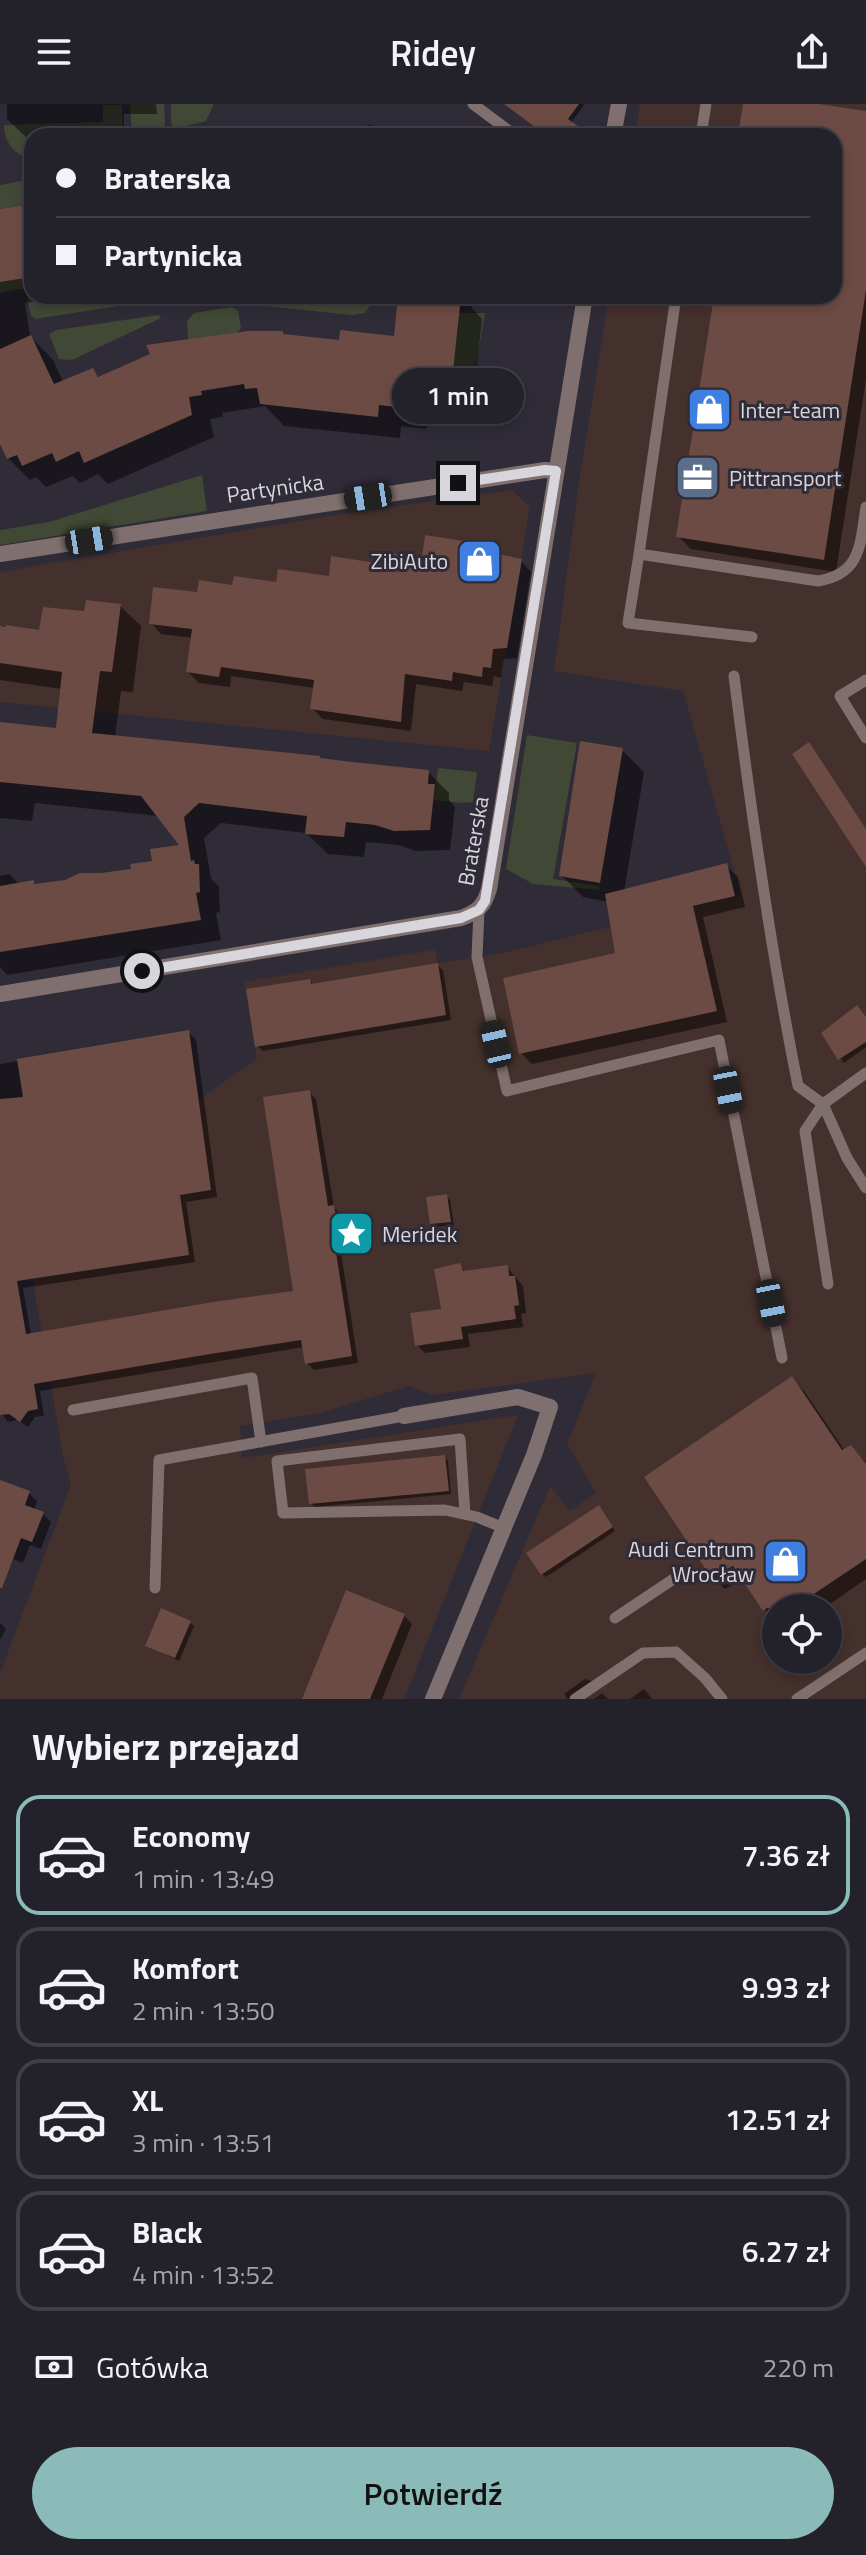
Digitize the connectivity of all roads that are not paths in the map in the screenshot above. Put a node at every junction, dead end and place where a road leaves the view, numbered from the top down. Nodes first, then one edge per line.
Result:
1 (473, 104) edge
2 (619, 104) edge
3 (706, 104) edge
4 (505, 128) edge
5 (614, 128) edge
6 (702, 128) edge
7 (584, 304) edge
8 (675, 304) edge
9 (556, 471) junction
10 (866, 507) edge
11 (0, 554) edge
12 (639, 554) junction
13 (752, 637) dead end
14 (734, 676) dead end
15 (866, 680) edge
16 (866, 738) edge
17 (479, 910) junction
18 (0, 994) edge
19 (866, 1073) edge
20 (823, 1104) junction
21 (866, 1188) edge
22 (828, 1284) dead end
23 (782, 1358) dead end
24 (73, 1410) dead end
25 (404, 1416) joint
26 (261, 1442) junction
27 (465, 1514) junction
28 (504, 1528) junction
29 (681, 1574) dead end
30 (155, 1588) dead end
31 (615, 1618) dead end
32 (866, 1653) edge
33 (433, 1699) edge
34 (575, 1699) edge
35 (722, 1699) edge
36 (797, 1699) edge

1 - 4 lane
2 - 5 street
3 - 6 lane
7 - 9 street, Braterska
8 - 12 lane
9 - 11 street, Partynicka
9 - 17 street, Braterska
10 - 12 lane
12 - 13 lane
14 - 20 lane
15 - 16 lane
17 - 18 street, Braterska
17 - 23 lane
19 - 20 lane
20 - 21 lane
20 - 22 lane
24 - 26 lane
25 - 26 lane
25 - 28 street
26 - 30 lane
27 - 27 lane
27 - 28 lane
28 - 33 street
29 - 31 lane
32 - 36 lane
34 - 35 lane

